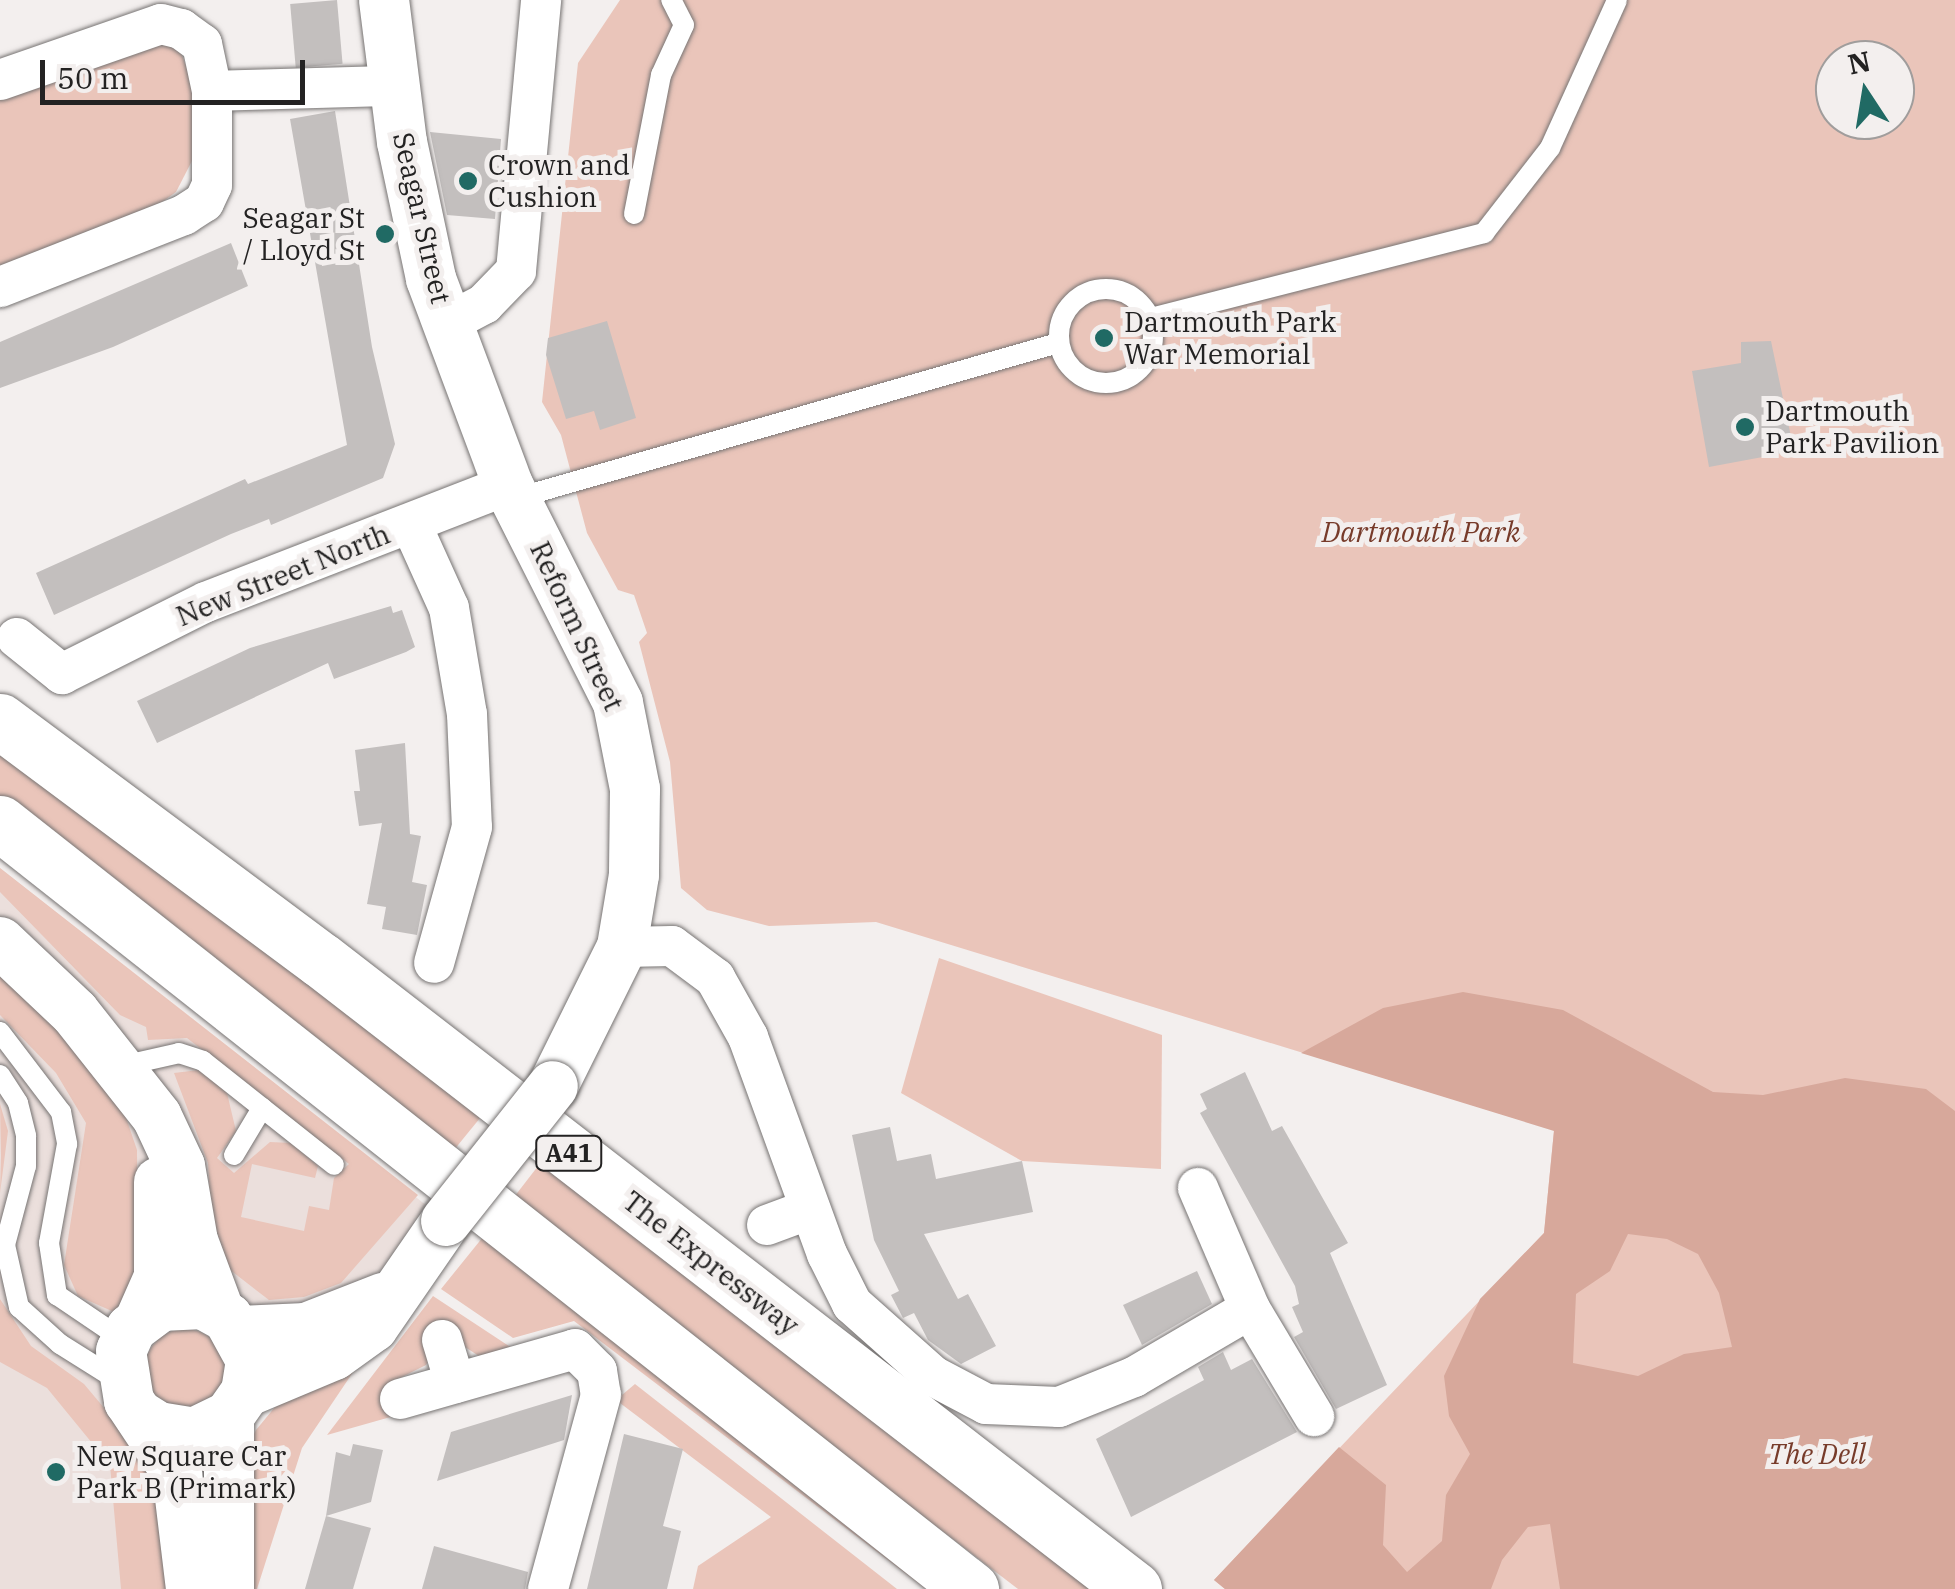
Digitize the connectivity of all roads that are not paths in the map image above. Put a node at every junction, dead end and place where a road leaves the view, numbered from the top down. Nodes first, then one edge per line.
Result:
1 (384, 0) edge
2 (541, 0) edge
3 (671, 0) edge
4 (1617, 0) edge
5 (0, 80) edge
6 (394, 86) junction
7 (212, 91) junction
8 (634, 214) dead end
9 (0, 287) edge
10 (1151, 318) junction
11 (448, 323) junction
12 (1058, 343) junction
13 (512, 492) junction
14 (410, 524) junction
15 (17, 638) dead end
16 (0, 721) edge
17 (0, 823) edge
18 (0, 942) edge
19 (622, 947) junction
20 (434, 963) dead end
21 (0, 1032) edge
22 (122, 1066) junction
23 (0, 1074) edge
24 (262, 1108) junction
25 (157, 1117) junction
26 (234, 1155) dead end
27 (334, 1165) dead end
28 (1198, 1188) dead end
29 (810, 1209) junction
30 (767, 1225) dead end
31 (388, 1296) junction
32 (1250, 1309) junction
33 (230, 1321) junction
34 (442, 1340) dead end
35 (131, 1365) junction
36 (455, 1383) junction
37 (400, 1399) dead end
38 (238, 1404) junction
39 (1314, 1416) dead end
40 (191, 1589) edge
41 (228, 1589) edge
42 (548, 1589) edge
43 (971, 1589) edge
44 (1134, 1589) edge

1 - 6 street, Seagar Street
2 - 11 street
3 - 8 lane
4 - 10 lane
5 - 7 street
6 - 7 street
6 - 11 street, Seagar Street
7 - 9 street
10 - 12 lane
10 - 12 lane
11 - 13 street, Seagar Street
12 - 13 lane
13 - 14 street, New Street North
13 - 19 street, Reform Street
14 - 15 street, New Street North
14 - 20 street
16 - 44 highway, The Expressway / A41
17 - 43 highway
18 - 22 street
19 - 29 street
19 - 31 street, Reform Street, bridge
21 - 35 lane
22 - 24 lane
22 - 25 street
23 - 35 lane
24 - 26 lane
24 - 27 lane
25 - 33 street
25 - 35 street
28 - 32 street
29 - 30 street
29 - 32 street
31 - 33 street
31 - 38 street, Reform Street
32 - 39 street
33 - 35 street
33 - 38 street
34 - 36 street
35 - 38 street, Reform Street
35 - 40 street
36 - 37 street
36 - 42 street
38 - 41 street

